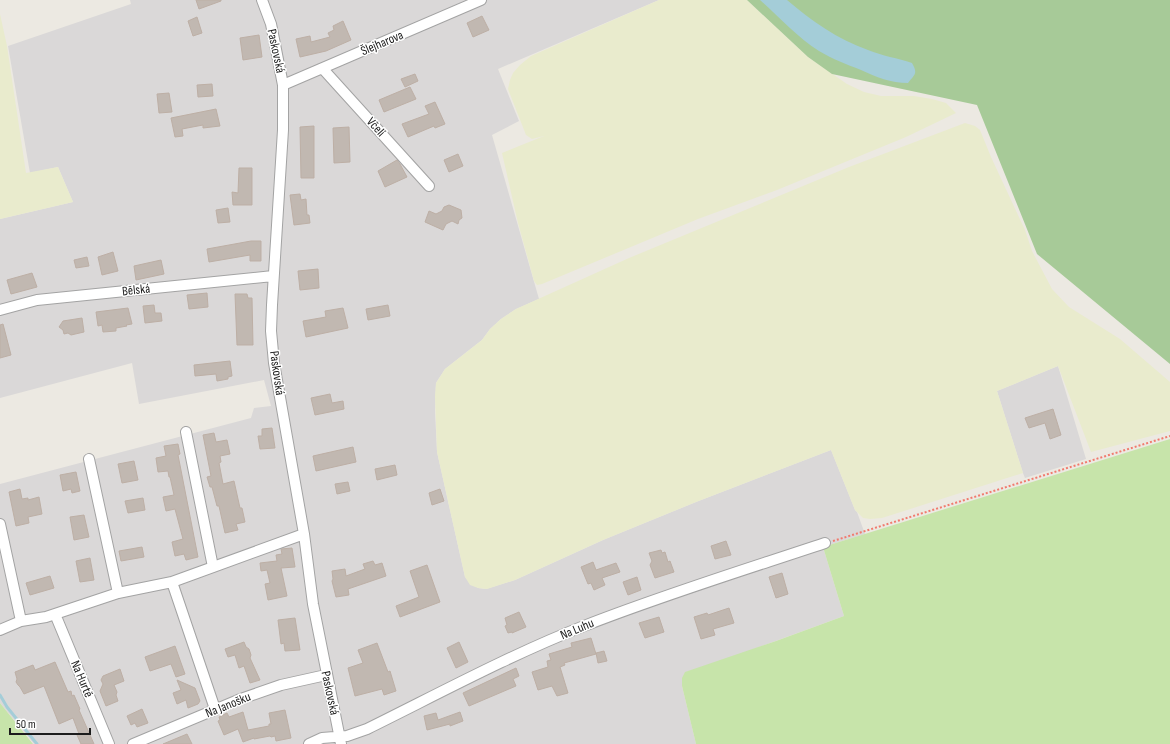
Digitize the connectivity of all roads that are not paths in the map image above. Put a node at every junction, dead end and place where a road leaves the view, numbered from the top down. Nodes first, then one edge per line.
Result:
1 (262, 0) edge
2 (481, 0) edge
3 (323, 69) junction
4 (283, 85) junction
5 (429, 186) dead end
6 (273, 276) junction
7 (0, 310) edge
8 (186, 432) dead end
9 (89, 460) dead end
10 (0, 524) edge
11 (304, 534) junction
12 (825, 543) road end
13 (213, 567) junction
14 (172, 582) junction
15 (118, 594) junction
16 (55, 614) junction
17 (20, 621) junction
18 (0, 630) edge
19 (326, 675) junction
20 (215, 709) junction
21 (340, 740) edge
22 (109, 744) edge
23 (133, 744) edge
24 (309, 744) edge

1 - 4 street, Paskovská
2 - 3 street, Šlejharova
3 - 4 street, Šlejharova
3 - 5 street, Včelí
4 - 6 street, Paskovská
6 - 7 street, Bělská
6 - 11 street, Paskovská
8 - 13 street
9 - 15 street
10 - 17 street
11 - 13 street
11 - 19 street, Paskovská
12 - 21 street, Na Luhu
13 - 14 street
14 - 15 street
14 - 20 street
15 - 16 street
16 - 17 street
16 - 22 street, Na Hurtě
17 - 18 street
19 - 20 street, Na Janošku
19 - 21 street, Paskovská
20 - 23 street, Na Janošku
21 - 24 street, Na Luhu

